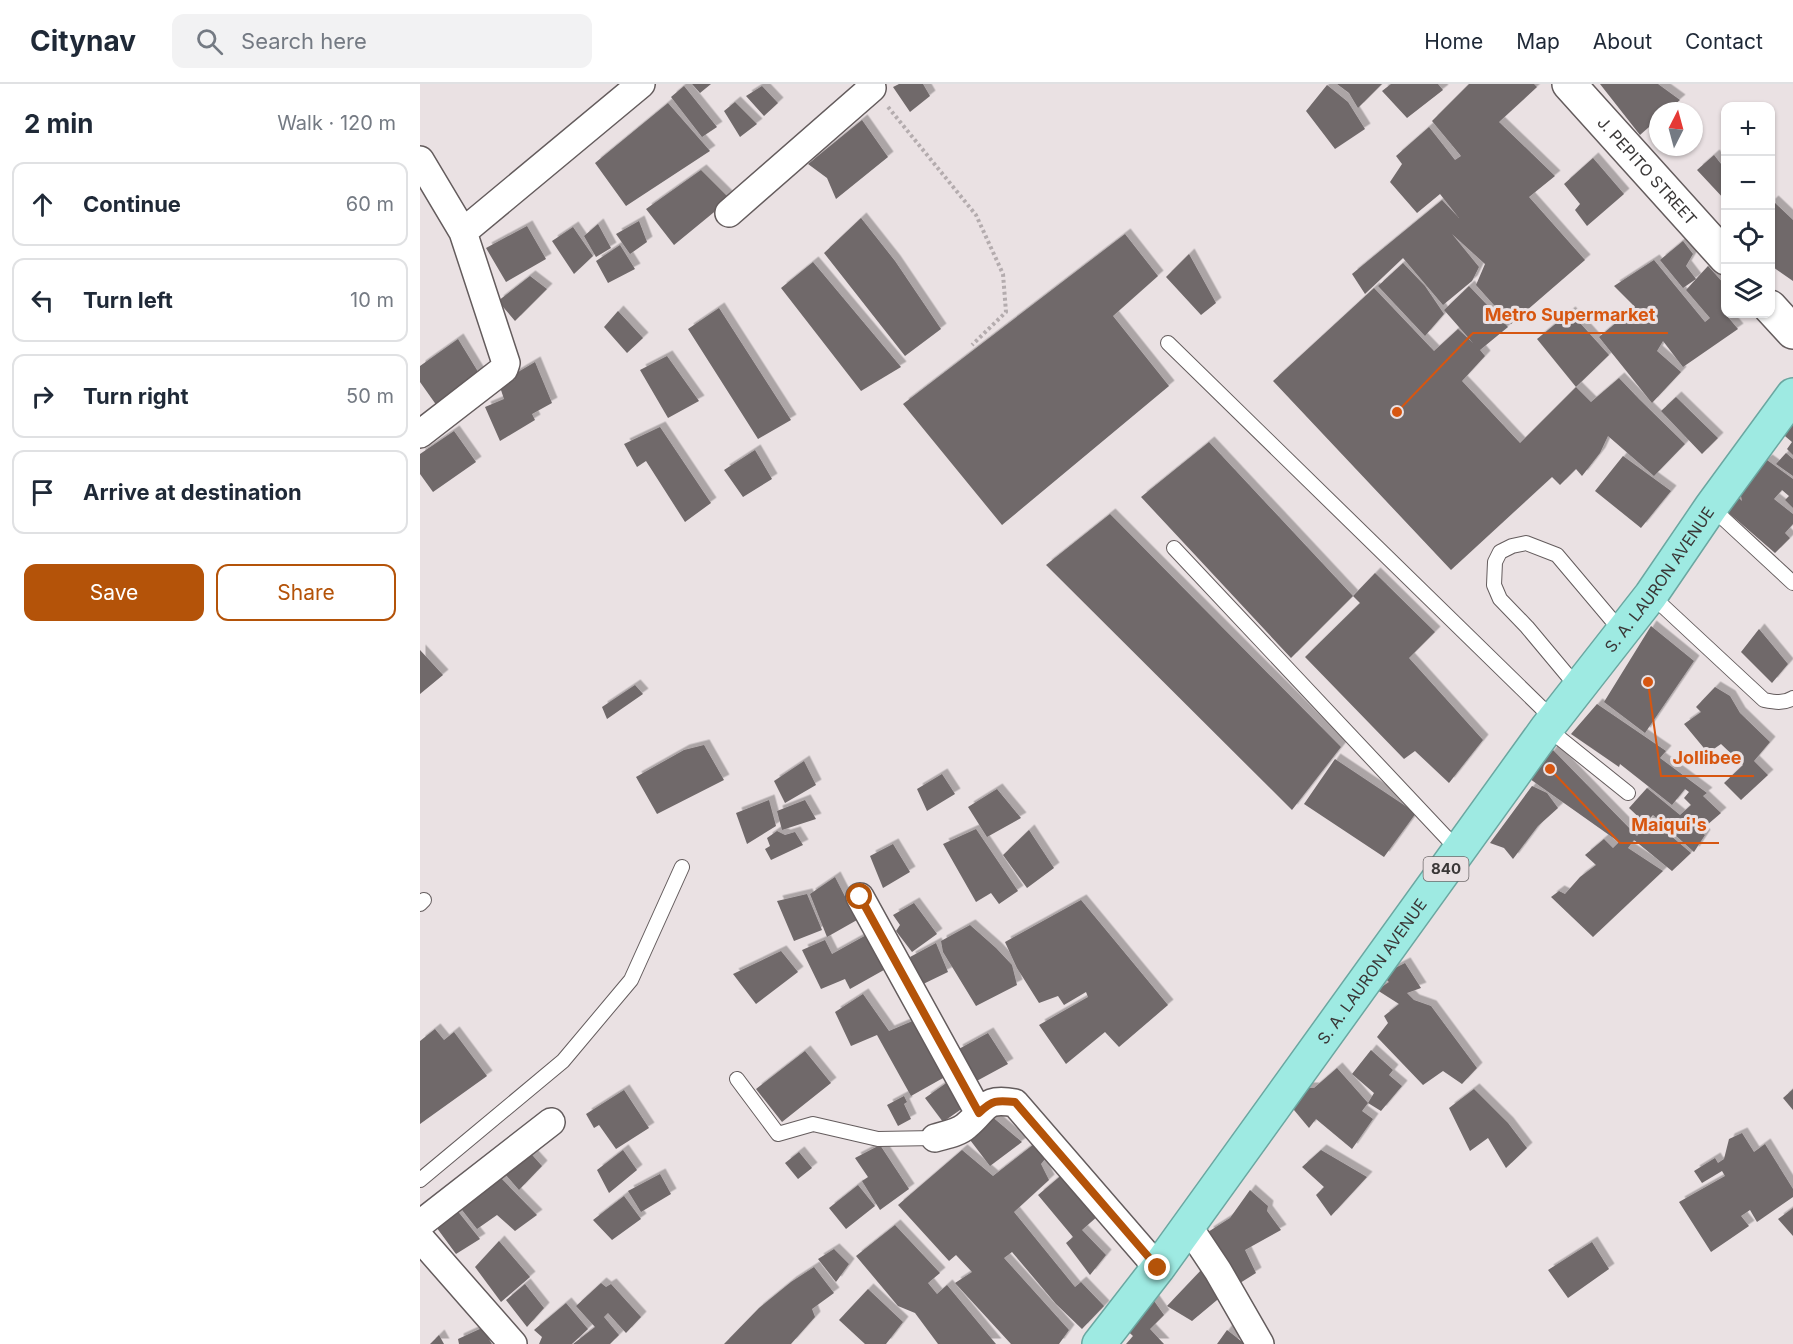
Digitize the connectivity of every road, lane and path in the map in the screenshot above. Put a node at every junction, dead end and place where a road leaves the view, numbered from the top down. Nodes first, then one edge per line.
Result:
1 (641, 84) edge
2 (1569, 84) edge
3 (871, 86) edge
4 (420, 160) edge
5 (729, 213) dead end
6 (463, 231) junction
7 (1721, 254) edge
8 (1775, 312) edge
9 (1793, 332) edge
10 (1168, 343) dead end
11 (972, 345) dead end
12 (1793, 395) edge
13 (420, 434) edge
14 (1711, 507) junction
15 (1174, 548) dead end
16 (1793, 583) edge
17 (1651, 595) junction
18 (1622, 632) junction
19 (1578, 688) junction
20 (1793, 698) edge
21 (1550, 724) junction
22 (1628, 793) dead end
23 (1459, 851) junction
24 (682, 867) dead end
25 (860, 897) dead end
26 (737, 1079) dead end
27 (979, 1113) junction
28 (551, 1122) dead end
29 (935, 1138) joint
30 (420, 1179) edge
31 (420, 1224) edge
32 (1188, 1226) junction
33 (420, 1238) edge
34 (1158, 1268) junction
35 (513, 1344) edge
36 (1099, 1344) edge
37 (1260, 1344) edge

1 - 6 street
2 - 7 street, J. PEPITO STREET
3 - 5 street
3 - 11 path
4 - 6 street
6 - 13 street
8 - 9 street
10 - 21 lane
12 - 14 highway, S. A. LAURON AVENUE / 840
14 - 16 lane
14 - 17 highway, S. A. LAURON AVENUE / 840
15 - 23 lane
17 - 18 highway, S. A. LAURON AVENUE / 840
17 - 20 lane
18 - 19 highway, S. A. LAURON AVENUE / 840
18 - 19 lane
19 - 21 highway, S. A. LAURON AVENUE / 840
21 - 22 lane
21 - 23 highway, S. A. LAURON AVENUE / 840
23 - 32 highway, S. A. LAURON AVENUE / 840
24 - 30 lane
25 - 27 street
26 - 29 lane
27 - 29 street
27 - 34 street
28 - 31 street
32 - 34 highway, S. A. LAURON AVENUE / 840
32 - 37 street
33 - 35 street
34 - 36 highway, S. A. LAURON AVENUE / 840

